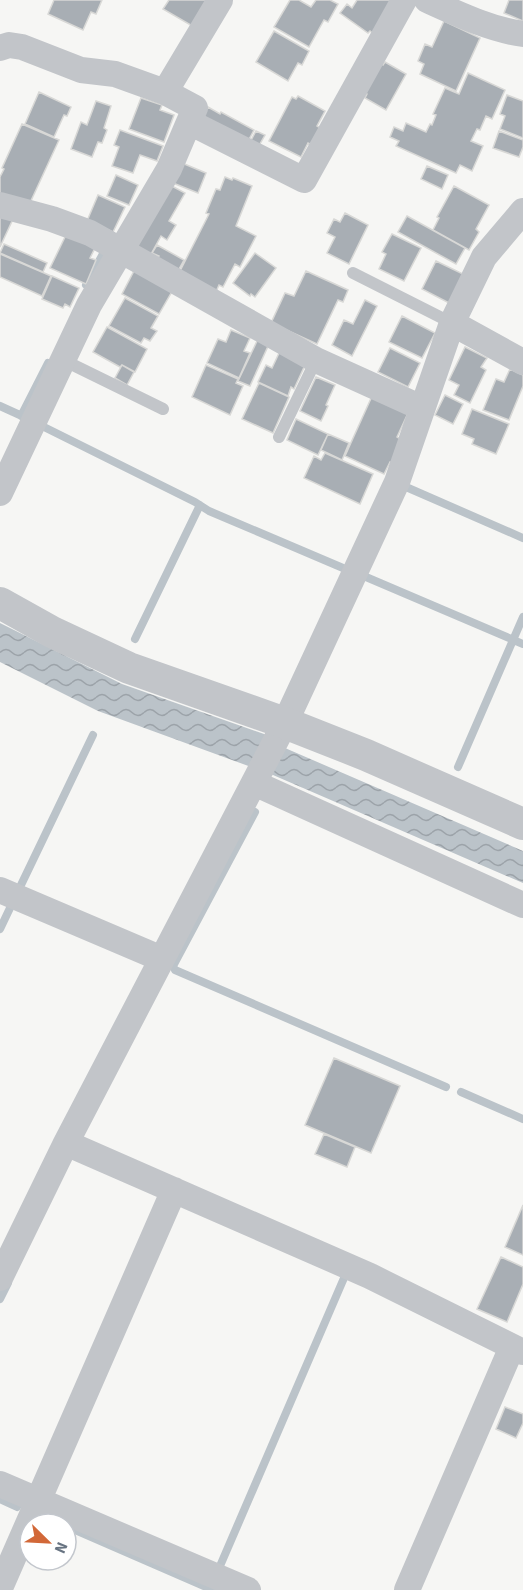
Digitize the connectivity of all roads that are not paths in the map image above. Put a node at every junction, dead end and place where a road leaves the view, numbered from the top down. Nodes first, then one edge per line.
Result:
1 (220, 0) edge
2 (404, 0) edge
3 (427, 0) edge
4 (523, 34) edge
5 (0, 48) edge
6 (165, 92) junction
7 (189, 122) junction
8 (0, 205) edge
9 (523, 211) edge
10 (121, 249) junction
11 (353, 273) dead end
12 (452, 323) junction
13 (63, 360) junction
14 (316, 360) junction
15 (523, 362) edge
16 (422, 408) junction
17 (163, 410) dead end
18 (279, 437) dead end
19 (0, 493) edge
20 (0, 603) edge
21 (281, 730) junction
22 (255, 780) junction
23 (523, 824) edge
24 (0, 890) edge
25 (523, 905) edge
26 (162, 959) junction
27 (66, 1143) junction
28 (174, 1190) junction
29 (0, 1278) edge
30 (518, 1349) edge
31 (0, 1484) edge
32 (38, 1501) junction
33 (0, 1588) edge
34 (248, 1590) edge
35 (407, 1590) edge

1 - 6 street
2 - 7 street
3 - 4 street
5 - 6 street
6 - 7 street
7 - 10 street
8 - 10 street
9 - 12 street
10 - 13 street
10 - 14 street
11 - 12 lane
12 - 15 street
12 - 16 street
13 - 17 lane
13 - 19 street
14 - 16 street
14 - 18 lane
16 - 21 street
20 - 21 street
21 - 22 street
21 - 23 street
22 - 25 street
22 - 26 street
24 - 26 street
26 - 27 street
27 - 28 street
27 - 29 street
28 - 30 street
28 - 32 street
30 - 35 street
31 - 32 street
32 - 33 street
32 - 34 street

